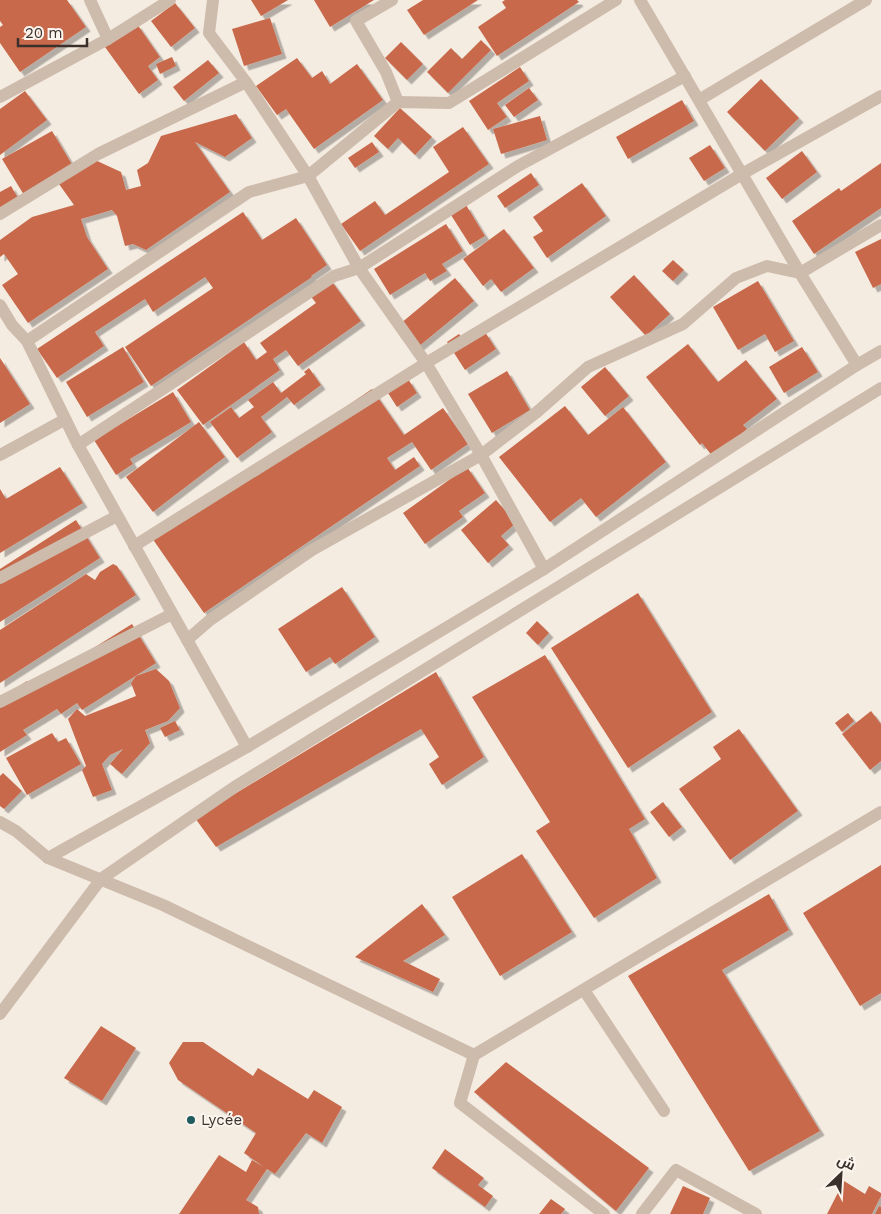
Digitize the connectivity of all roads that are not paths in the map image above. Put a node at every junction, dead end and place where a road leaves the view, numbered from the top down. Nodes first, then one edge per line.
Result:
1 (90, 0) edge
2 (170, 0) edge
3 (213, 0) edge
4 (392, 0) edge
5 (616, 0) edge
6 (640, 0) edge
7 (866, 0) edge
8 (108, 40) junction
9 (685, 76) junction
10 (246, 82) junction
11 (1, 93) edge
12 (881, 96) edge
13 (699, 100) junction
14 (398, 102) junction
15 (742, 174) junction
16 (308, 176) junction
17 (0, 214) edge
18 (881, 225) edge
19 (359, 268) junction
20 (800, 273) junction
21 (0, 305) edge
22 (12, 325) junction
23 (0, 331) edge
24 (27, 341) junction
25 (881, 351) edge
26 (426, 363) junction
27 (857, 365) junction
28 (881, 388) edge
29 (64, 420) junction
30 (78, 445) junction
31 (0, 455) edge
32 (481, 455) junction
33 (117, 516) junction
34 (134, 546) junction
35 (544, 569) junction
36 (0, 578) edge
37 (172, 614) junction
38 (187, 640) junction
39 (0, 702) edge
40 (247, 747) junction
41 (881, 812) edge
42 (0, 822) edge
43 (48, 858) junction
44 (101, 879) junction
45 (584, 990) junction
46 (0, 1014) edge
47 (474, 1055) junction
48 (664, 1111) dead end
49 (604, 1214) edge
50 (642, 1214) edge
51 (756, 1214) edge

1 - 8 street
2 - 8 street
3 - 10 street
4 - 14 street
5 - 14 street
6 - 9 street
7 - 13 street
8 - 11 street
9 - 13 street
9 - 19 street
10 - 16 street
10 - 17 street
12 - 15 street
13 - 15 street
14 - 16 street
15 - 20 street
15 - 26 street
16 - 19 street
16 - 24 street
18 - 20 street
19 - 26 street
19 - 30 street
20 - 27 street
20 - 32 street
21 - 22 street
22 - 23 street
22 - 24 street
24 - 29 street
25 - 27 street
26 - 32 street
26 - 34 street
27 - 35 street
28 - 44 street
29 - 30 street
29 - 31 street
30 - 33 street
32 - 35 street
32 - 38 street
33 - 34 street
33 - 36 street
34 - 37 street
35 - 40 street
37 - 38 street
37 - 39 street
38 - 40 street
40 - 43 street
41 - 45 street
42 - 43 street
43 - 44 street
44 - 46 street
44 - 47 street
45 - 47 street
45 - 48 street
47 - 49 street
50 - 51 street

